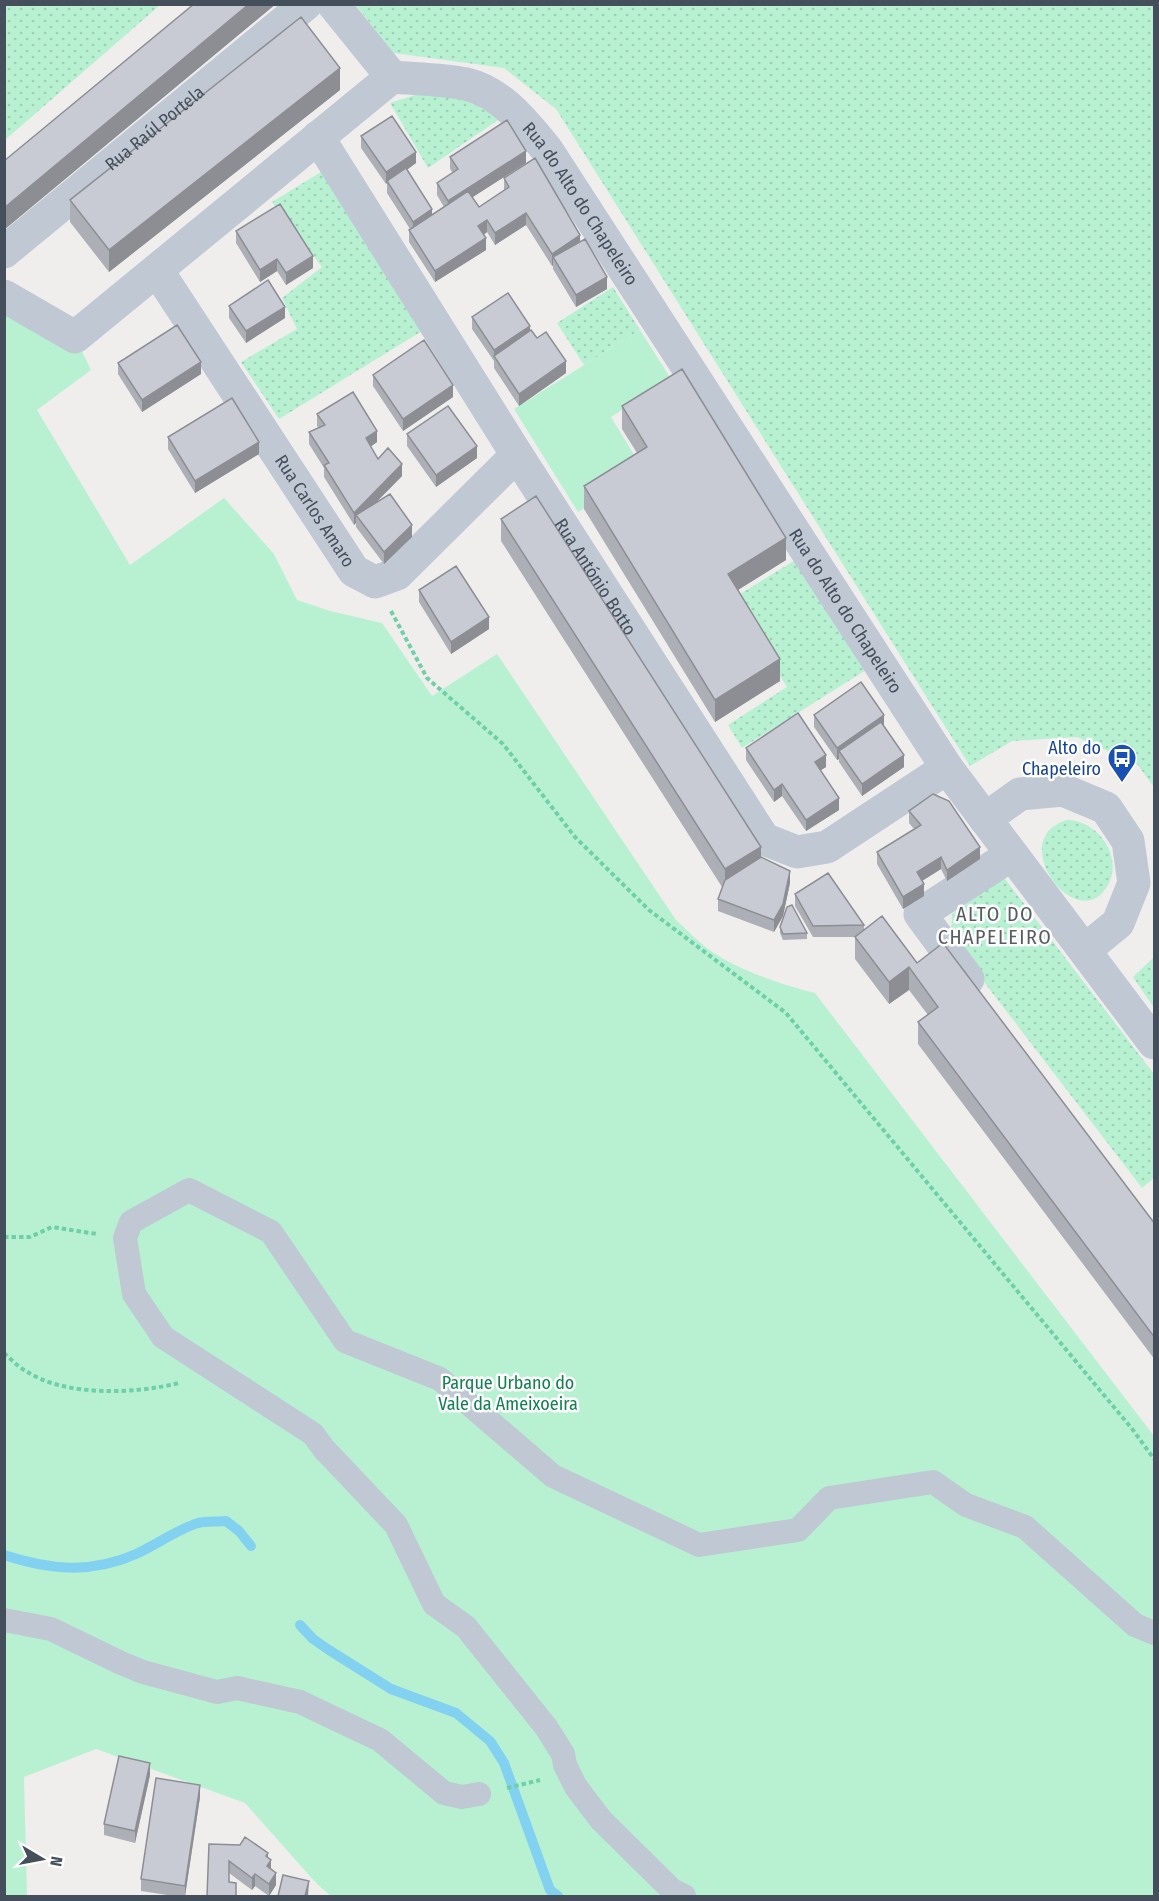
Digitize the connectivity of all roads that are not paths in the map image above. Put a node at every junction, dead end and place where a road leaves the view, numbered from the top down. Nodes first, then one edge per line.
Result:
1 (306, 4) edge
2 (333, 4) edge
3 (392, 77) junction
4 (318, 137) junction
5 (4, 252) edge
6 (157, 270) junction
7 (4, 296) edge
8 (517, 455) junction
9 (946, 768) junction
10 (985, 819) junction
11 (1011, 855) junction
12 (1085, 950) junction
13 (984, 1000) edge
14 (1155, 1043) edge
15 (4, 1620) edge
16 (1155, 1633) edge
17 (480, 1794) road end
18 (684, 1896) edge

1 - 5 street, Rua Raúl Portela
2 - 3 street
3 - 4 street
3 - 9 street, Rua do Alto do Chapeleiro
4 - 6 street
4 - 8 street, Rua António Botto
6 - 7 street
6 - 8 street, Rua Carlos Amaro
8 - 9 street, Rua António Botto
9 - 10 street, Rua do Alto do Chapeleiro
10 - 11 street, Rua do Alto do Chapeleiro
10 - 12 street
11 - 12 street, Rua do Alto do Chapeleiro
11 - 13 street
12 - 14 street, Rua do Alto do Chapeleiro
15 - 17 street
16 - 18 street

